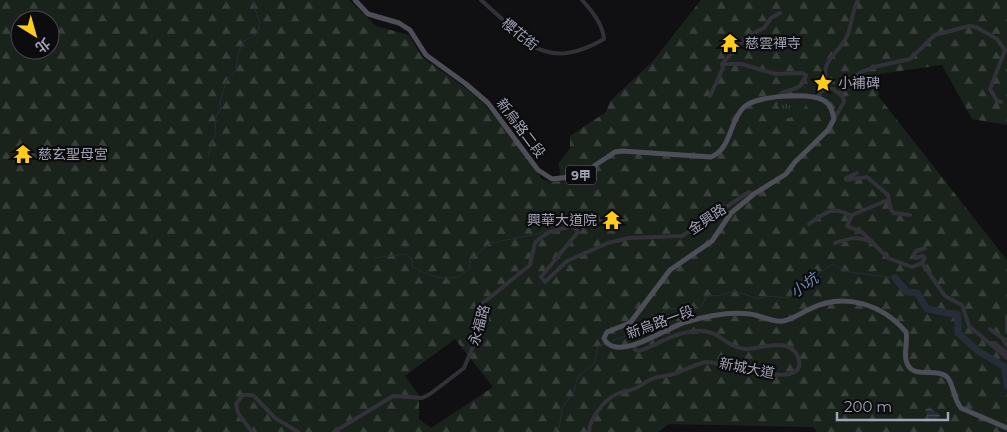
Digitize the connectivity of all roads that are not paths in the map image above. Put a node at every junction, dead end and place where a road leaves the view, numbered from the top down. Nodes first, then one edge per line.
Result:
1 (355, 0) edge
2 (481, 0) edge
3 (582, 0) edge
4 (858, 0) edge
5 (780, 13) dead end
6 (722, 64) junction
7 (826, 88) junction
8 (840, 93) junction
9 (710, 96) dead end
10 (814, 97) junction
11 (776, 98) junction
12 (1001, 102) dead end
13 (834, 119) junction
14 (856, 173) dead end
15 (754, 194) junction
16 (888, 200) junction
17 (910, 215) dead end
18 (851, 216) junction
19 (809, 224) dead end
20 (656, 236) joint
21 (834, 243) dead end
22 (873, 243) junction
23 (925, 248) dead end
24 (922, 263) junction
25 (1007, 316) edge
26 (990, 330) dead end
27 (1007, 332) edge
28 (1002, 338) junction
29 (1007, 340) edge
30 (990, 343) junction
31 (634, 345) junction
32 (1007, 346) edge
33 (1007, 353) edge
34 (1007, 358) edge
35 (1007, 428) edge
36 (252, 432) edge
37 (298, 432) edge
38 (334, 432) edge
39 (589, 432) edge

1 - 11 main road, 新烏路二段 / 9甲
2 - 3 street, 櫻花街
4 - 7 street
5 - 6 street
6 - 9 street
6 - 11 street
7 - 8 street
7 - 10 street
8 - 12 street
8 - 13 street
10 - 11 main road, 新烏路二段 / 9甲
10 - 13 main road
13 - 15 main road, 新烏路一段
14 - 16 street
15 - 20 street, 金興路
15 - 31 main road, 新烏路一段
16 - 17 street
16 - 18 street
18 - 19 street
18 - 22 street
20 - 38 street, 永福路
21 - 22 street
22 - 24 street
23 - 24 street
24 - 30 street
25 - 27 street
26 - 28 street
28 - 29 street
28 - 32 street
30 - 33 street
30 - 34 street
31 - 35 main road, 新烏路一段
31 - 39 street, 新城大道
36 - 37 street

